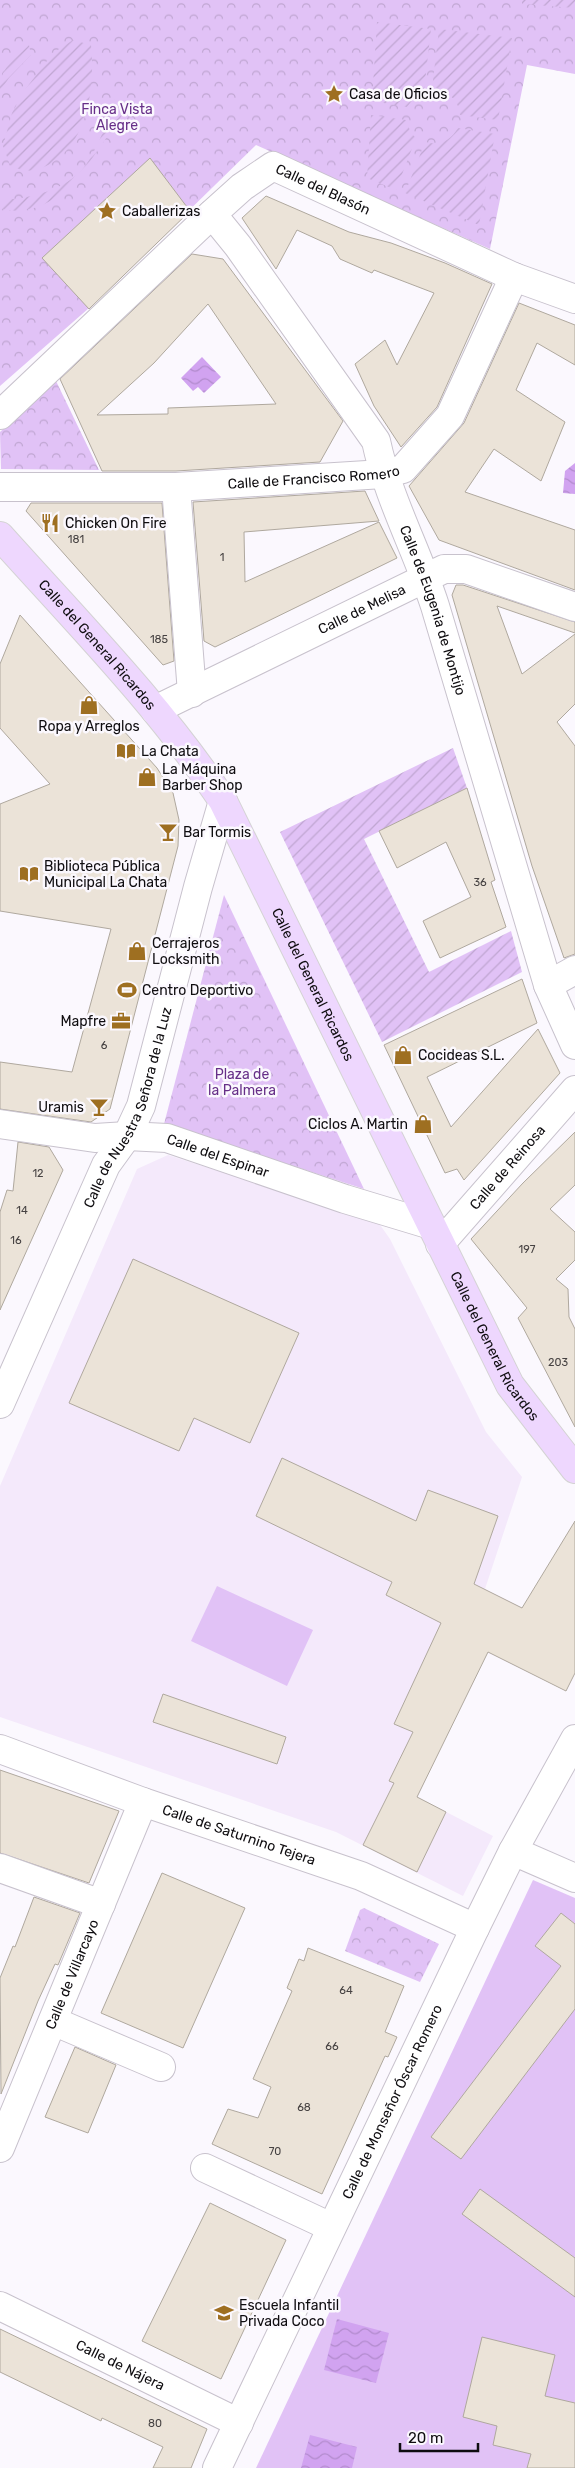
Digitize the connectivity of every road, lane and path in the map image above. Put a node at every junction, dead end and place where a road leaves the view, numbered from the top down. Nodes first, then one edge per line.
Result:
1 (212, 214) junction
2 (514, 277) junction
3 (575, 299) edge
4 (0, 415) edge
5 (383, 474) junction
6 (0, 487) edge
7 (176, 487) junction
8 (0, 536) edge
9 (426, 578) junction
10 (575, 607) edge
11 (192, 693) junction
12 (155, 710) junction
13 (223, 801) junction
14 (575, 970) edge
15 (548, 985) junction
16 (575, 1045) edge
17 (575, 1090) edge
18 (0, 1124) edge
19 (127, 1136) junction
20 (435, 1235) junction
21 (0, 1404) edge
22 (575, 1469) edge
23 (575, 1739) edge
24 (0, 1749) edge
25 (143, 1802) junction
26 (513, 1851) junction
27 (0, 1868) edge
28 (575, 1878) edge
29 (101, 1904) junction
30 (475, 1928) junction
31 (53, 2021) junction
32 (161, 2067) dead end
33 (0, 2148) edge
34 (205, 2168) dead end
35 (331, 2227) junction
36 (0, 2306) edge
37 (239, 2423) junction
38 (217, 2468) edge

1 - 2 street, Calle del Blasón
1 - 4 street, Calle del Blasón
1 - 5 street, Calle de Eugenia de Montijo
2 - 3 street, Calle del Blasón
2 - 5 street, Calle de Francisco Romero
5 - 7 street, Calle de Francisco Romero
5 - 9 street, Calle de Eugenia de Montijo
6 - 7 street, Calle de Francisco Romero
7 - 11 street
8 - 12 main road, Calle del General Ricardos
9 - 10 street, Calle de Melisa
9 - 11 street, Calle de Melisa
9 - 15 street, Calle de Eugenia de Montijo
11 - 12 street, Calle de Melisa
12 - 13 main road, Calle del General Ricardos
13 - 19 street, Calle de Nuestra Señora de la Luz
13 - 20 main road, Calle del General Ricardos
14 - 15 street
15 - 16 street, Calle de Eugenia de Montijo
17 - 20 street, Calle de Reinosa
18 - 19 street, Calle del Espinar
19 - 20 street, Calle del Espinar
19 - 21 street, Calle de Nuestra Señora de la Luz
20 - 22 main road, Calle del General Ricardos
23 - 26 street, Calle de Monseñor Óscar Romero
24 - 25 street, Calle de Saturnino Tejera
25 - 29 street, Calle de Villarcayo
25 - 30 street, Calle de Saturnino Tejera
26 - 28 street
26 - 30 street, Calle de Monseñor Óscar Romero
27 - 29 street
29 - 31 street, Calle de Villarcayo
30 - 35 street, Calle de Monseñor Óscar Romero
31 - 32 street
31 - 33 street, Calle de Villarcayo
34 - 35 street
35 - 37 street, Calle de Monseñor Óscar Romero
36 - 37 street, Calle de Nájera
37 - 38 street, Calle de Monseñor Óscar Romero

